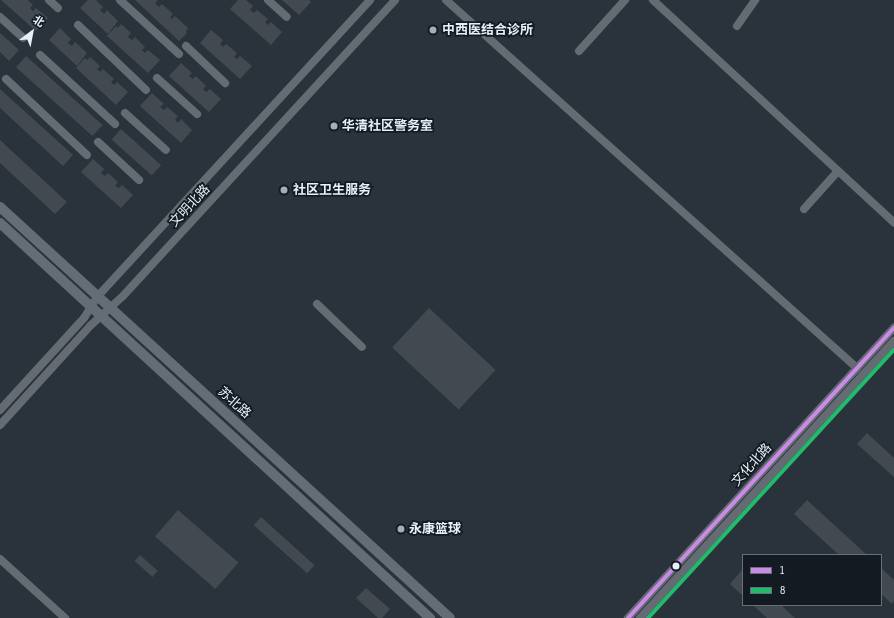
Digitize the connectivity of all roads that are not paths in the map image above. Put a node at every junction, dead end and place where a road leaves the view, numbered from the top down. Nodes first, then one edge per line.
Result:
1 (49, 0) edge
2 (120, 0) edge
3 (268, 0) edge
4 (370, 0) edge
5 (395, 0) edge
6 (446, 0) edge
7 (625, 0) edge
8 (653, 0) edge
9 (756, 0) edge
10 (58, 8) dead end
11 (0, 17) edge
12 (287, 17) dead end
13 (78, 25) dead end
14 (737, 26) dead end
15 (23, 38) dead end
16 (186, 46) dead end
17 (579, 51) dead end
18 (179, 54) dead end
19 (40, 55) dead end
20 (157, 78) dead end
21 (6, 79) dead end
22 (225, 83) dead end
23 (146, 90) dead end
24 (125, 113) dead end
25 (196, 114) dead end
26 (115, 124) dead end
27 (98, 142) dead end
28 (166, 150) dead end
29 (87, 154) dead end
30 (838, 171) junction
31 (139, 180) dead end
32 (0, 207) edge
33 (804, 209) dead end
34 (894, 222) edge
35 (0, 223) edge
36 (98, 296) junction
37 (317, 304) dead end
38 (91, 307) junction
39 (110, 307) junction
40 (101, 316) junction
41 (894, 328) edge
42 (894, 341) edge
43 (362, 347) dead end
44 (857, 368) junction
45 (0, 410) edge
46 (0, 425) edge
47 (0, 559) edge
48 (64, 618) edge
49 (430, 618) edge
50 (450, 618) edge
51 (628, 618) edge
52 (640, 618) edge

1 - 10 street
2 - 18 street
3 - 12 street
4 - 36 street, 文明北路
5 - 39 street, 文明北路
6 - 44 street
7 - 17 street
8 - 30 street
9 - 14 street
11 - 15 street
13 - 23 street
16 - 22 street
19 - 26 street
20 - 25 street
21 - 29 street
24 - 28 street
27 - 31 street
30 - 33 street
30 - 34 street
32 - 36 main road, 苏北路
35 - 38 main road, 苏北路
36 - 38 street, 文明北路
36 - 39 main road, 苏北路
37 - 43 street
38 - 40 main road, 苏北路
38 - 45 street, 文明北路
39 - 40 street, 文明北路
39 - 50 main road, 苏北路
40 - 46 street, 文明北路
40 - 49 main road, 苏北路
41 - 44 street, 文化北路
42 - 52 street, 文化北路
44 - 51 street, 文化北路
47 - 48 street

